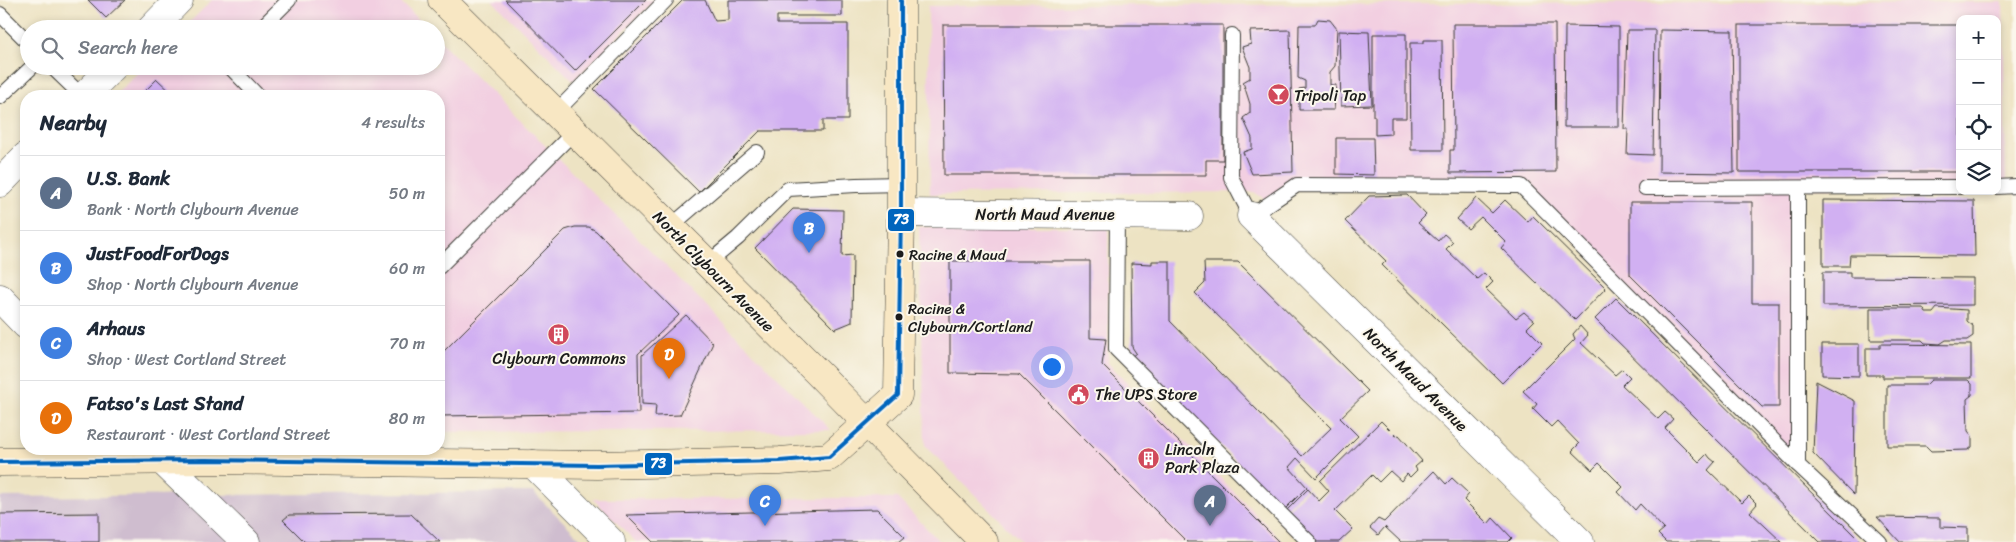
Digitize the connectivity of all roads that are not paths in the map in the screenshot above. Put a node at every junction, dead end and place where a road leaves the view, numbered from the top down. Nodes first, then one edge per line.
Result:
1 (179, 0) edge
2 (289, 0) edge
3 (442, 0) edge
4 (666, 0) edge
5 (901, 0) edge
6 (0, 14) edge
7 (160, 20) edge
8 (269, 20) edge
9 (20, 34) edge
10 (1232, 35) dead end
11 (23, 75) edge
12 (61, 75) edge
13 (105, 75) edge
14 (237, 75) edge
15 (77, 90) edge
16 (89, 90) edge
17 (252, 90) edge
18 (0, 97) edge
19 (564, 123) junction
20 (757, 152) dead end
21 (20, 162) edge
22 (0, 183) edge
23 (901, 184) junction
24 (2016, 186) edge
25 (1956, 187) edge
26 (2001, 187) edge
27 (1645, 188) dead end
28 (1798, 188) junction
29 (901, 214) junction
30 (1117, 214) junction
31 (1189, 216) dead end
32 (1251, 216) junction
33 (670, 227) junction
34 (445, 260) edge
35 (707, 264) junction
36 (0, 298) edge
37 (20, 319) edge
38 (867, 424) junction
39 (157, 455) edge
40 (371, 456) edge
41 (0, 462) edge
42 (533, 464) junction
43 (1798, 465) junction
44 (246, 542) edge
45 (611, 542) edge
46 (984, 542) edge
47 (1309, 542) edge
48 (1580, 542) edge
49 (1880, 542) edge

1 - 7 street
2 - 8 lane
3 - 19 main road, North Clybourn Avenue
4 - 19 lane
5 - 23 main road
6 - 9 lane
10 - 32 lane
11 - 18 lane
12 - 15 lane
13 - 16 street
14 - 17 lane
19 - 33 main road, North Clybourn Avenue
19 - 34 lane
20 - 33 lane
21 - 22 street
23 - 29 main road
23 - 35 lane
24 - 26 lane
25 - 28 lane
27 - 28 lane
28 - 43 lane
29 - 30 street, North Maud Avenue
29 - 38 main road
30 - 31 street, North Maud Avenue
30 - 47 lane
32 - 43 lane
32 - 48 street, North Maud Avenue
33 - 35 main road, North Clybourn Avenue
35 - 38 main road, North Clybourn Avenue
36 - 37 street
38 - 42 main road
38 - 46 main road, North Clybourn Avenue
39 - 40 main road
39 - 41 main road
39 - 44 street
40 - 42 main road
42 - 45 street
43 - 49 lane

